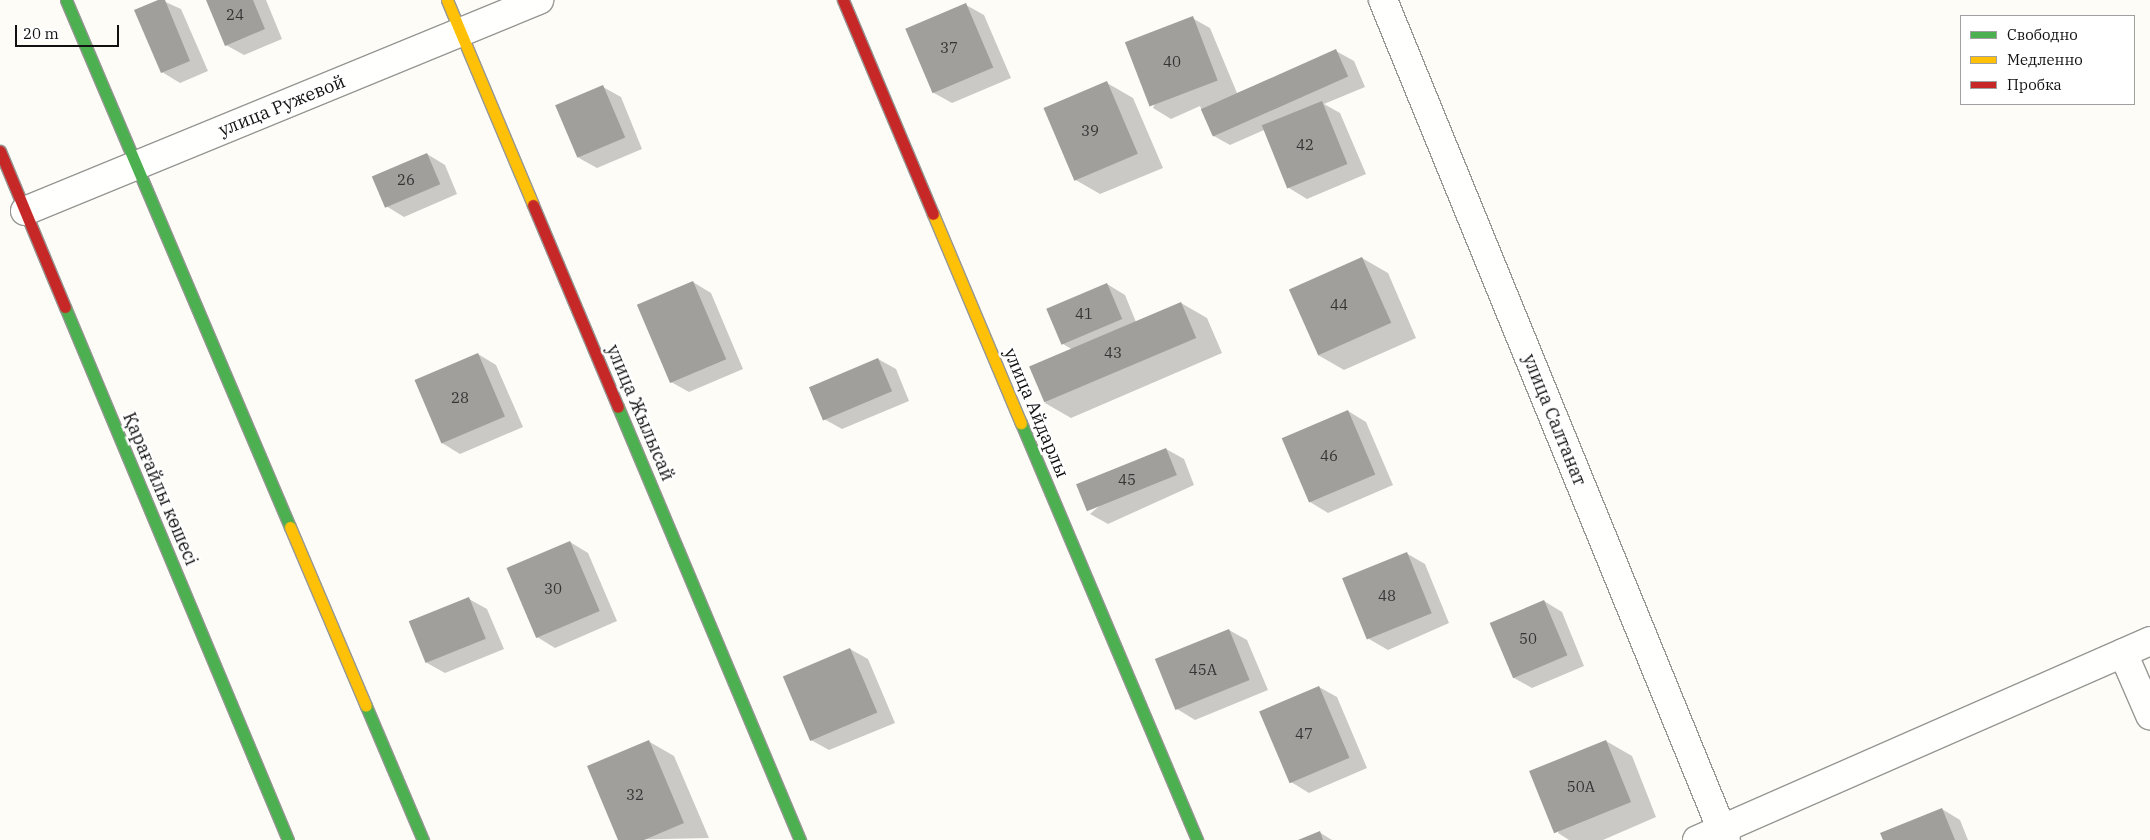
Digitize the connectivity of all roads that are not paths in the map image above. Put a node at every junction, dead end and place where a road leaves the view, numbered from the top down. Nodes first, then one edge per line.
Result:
1 (66, 0) edge
2 (447, 0) edge
3 (540, 0) edge
4 (843, 0) edge
5 (1383, 0) edge
6 (461, 32) junction
7 (0, 151) edge
8 (136, 166) junction
9 (25, 212) junction
10 (2150, 641) edge
11 (2123, 653) junction
12 (2150, 715) edge
13 (1715, 837) edge
14 (288, 840) edge
15 (423, 840) edge
16 (800, 840) edge
17 (1197, 840) edge

1 - 8 street
2 - 6 street, улица Жылысай
3 - 6 street, улица Ружевой
4 - 17 street, улица Айдарлы
5 - 13 street, улица Салтанат
6 - 8 street, улица Ружевой
6 - 16 street, улица Жылысай
7 - 9 street, Қарағайлы көшесі
8 - 9 street, улица Ружевой
8 - 15 street
9 - 14 street, Қарағайлы көшесі
10 - 11 street
11 - 12 street
11 - 13 street

